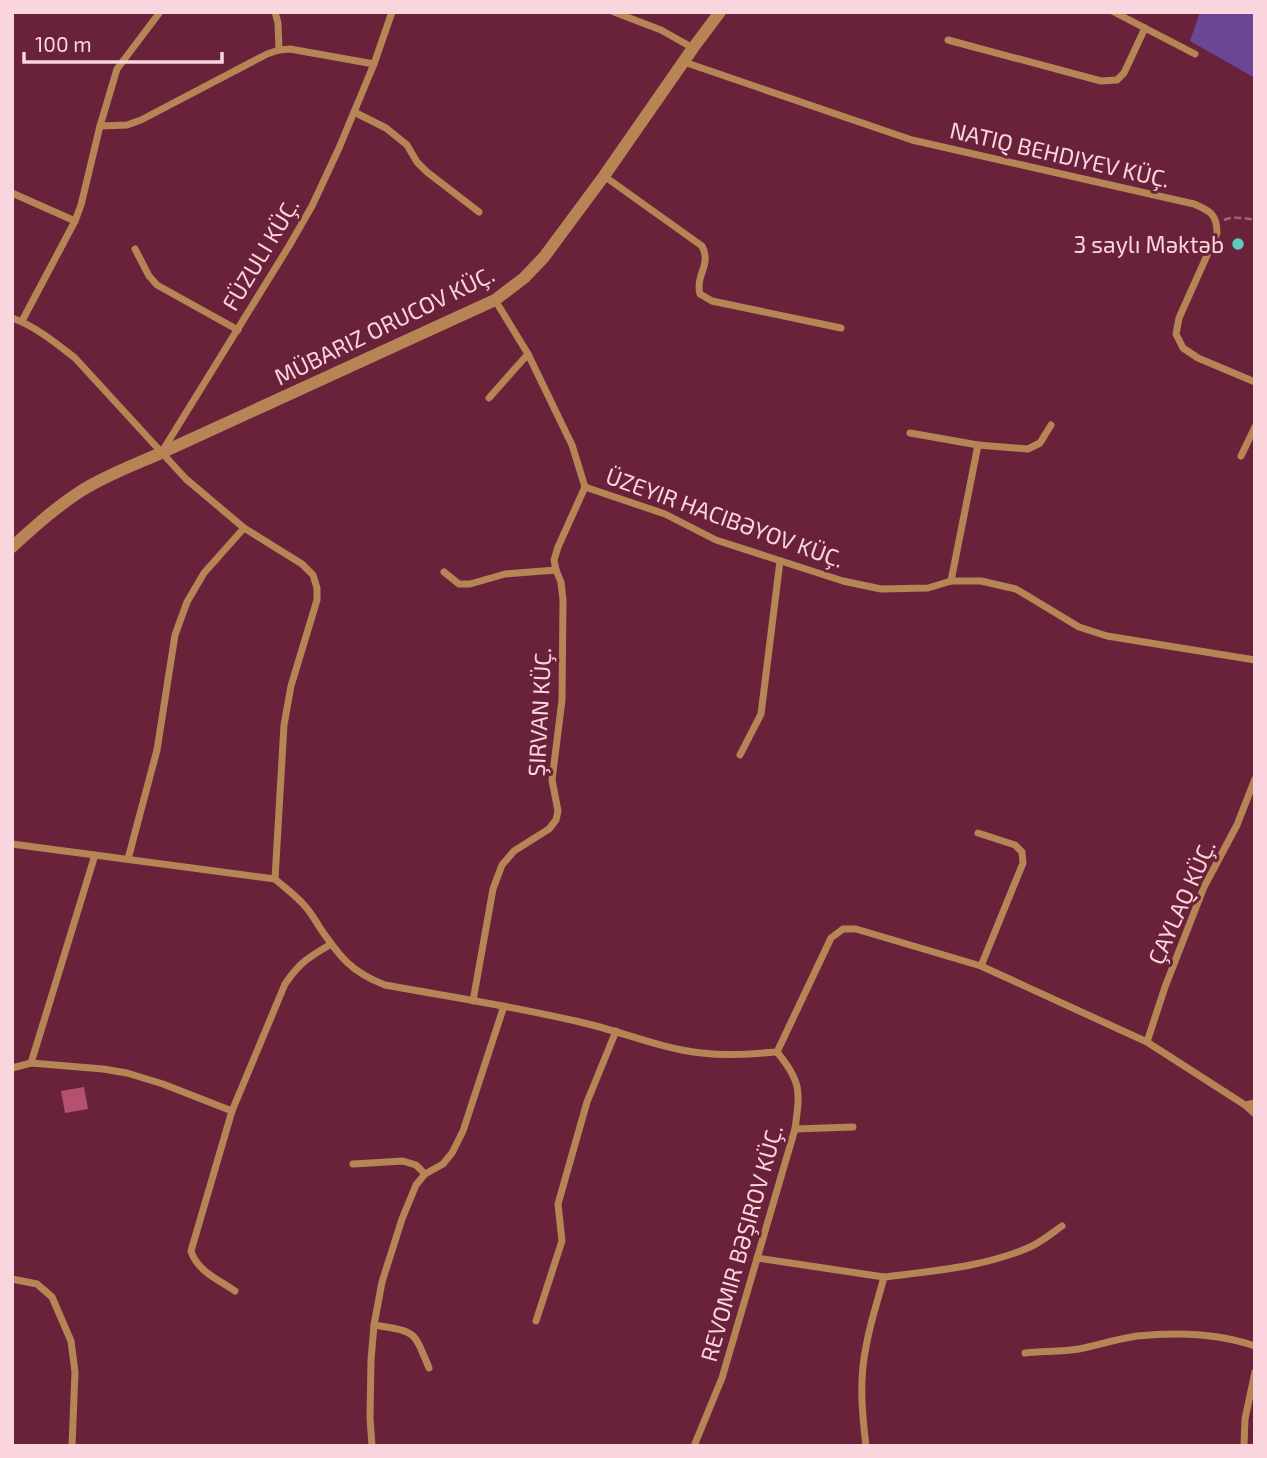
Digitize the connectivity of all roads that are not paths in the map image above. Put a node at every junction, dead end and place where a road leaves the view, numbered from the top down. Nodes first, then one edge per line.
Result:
1 (160, 12) edge
2 (275, 12) edge
3 (392, 12) edge
4 (614, 12) edge
5 (720, 12) edge
6 (1114, 12) edge
7 (1145, 29) junction
8 (948, 40) dead end
9 (693, 48) junction
10 (279, 50) junction
11 (1195, 54) dead end
12 (684, 62) junction
13 (373, 64) junction
14 (354, 112) junction
15 (100, 127) junction
16 (604, 176) junction
17 (12, 193) edge
18 (479, 212) dead end
19 (75, 221) junction
20 (135, 248) dead end
21 (495, 300) junction
22 (12, 318) edge
23 (22, 321) junction
24 (841, 328) dead end
25 (238, 330) junction
26 (528, 354) junction
27 (1255, 382) edge
28 (489, 398) dead end
29 (1051, 425) dead end
30 (1255, 427) edge
31 (910, 433) dead end
32 (978, 445) junction
33 (161, 453) junction
34 (1241, 456) dead end
35 (585, 487) junction
36 (244, 527) junction
37 (12, 547) edge
38 (780, 561) junction
39 (556, 570) junction
40 (444, 572) dead end
41 (951, 581) junction
42 (1255, 660) edge
43 (740, 755) dead end
44 (1255, 779) edge
45 (978, 833) dead end
46 (12, 844) edge
47 (95, 855) junction
48 (128, 859) junction
49 (275, 879) junction
50 (331, 944) junction
51 (981, 966) junction
52 (473, 1001) junction
53 (504, 1006) junction
54 (616, 1031) junction
55 (1147, 1042) junction
56 (777, 1052) junction
57 (30, 1063) junction
58 (12, 1068) edge
59 (1255, 1103) edge
60 (1245, 1104) junction
61 (232, 1111) junction
62 (1255, 1114) edge
63 (853, 1127) dead end
64 (795, 1129) junction
65 (353, 1164) dead end
66 (425, 1174) junction
67 (1062, 1226) dead end
68 (757, 1258) junction
69 (884, 1277) junction
70 (12, 1279) edge
71 (235, 1292) dead end
72 (536, 1321) dead end
73 (374, 1325) junction
74 (1255, 1346) edge
75 (1025, 1353) dead end
76 (429, 1368) dead end
77 (1255, 1372) edge
78 (72, 1446) edge
79 (372, 1446) edge
80 (694, 1446) edge
81 (866, 1446) edge
82 (1244, 1446) edge

1 - 15 street
2 - 10 street
3 - 13 street, FÜZULI KÜÇ.
4 - 9 street
5 - 9 street, MÜBARIZ ORUCOV KÜÇ.
6 - 7 street
7 - 8 street
7 - 11 street
9 - 12 street, MÜBARIZ ORUCOV KÜÇ.
10 - 13 street
10 - 15 street
12 - 16 street, MÜBARIZ ORUCOV KÜÇ.
12 - 27 street, NATIQ BEHDIYEV KÜÇ.
13 - 14 street, FÜZULI KÜÇ.
14 - 18 street
14 - 25 street, FÜZULI KÜÇ.
15 - 19 street
16 - 21 street, MÜBARIZ ORUCOV KÜÇ.
16 - 24 street
17 - 19 street
19 - 23 street
20 - 25 street
21 - 26 street
21 - 33 street, MÜBARIZ ORUCOV KÜÇ.
22 - 23 street
23 - 33 street
25 - 33 street, FÜZULI KÜÇ.
26 - 28 street
26 - 35 street
29 - 32 street
30 - 34 street
31 - 32 street
32 - 41 street
33 - 36 street
33 - 37 street, MÜBARIZ ORUCOV KÜÇ.
35 - 38 street
35 - 39 street, ŞIRVAN KÜÇ.
36 - 48 street
36 - 49 street
38 - 41 street
38 - 43 street
39 - 40 street
39 - 52 street, ŞIRVAN KÜÇ.
41 - 42 street
44 - 55 street, ÇAYLAQ KÜÇ.
45 - 51 street
46 - 47 street
47 - 48 street
47 - 57 street
48 - 49 street
49 - 50 street
50 - 52 street
50 - 61 street
51 - 55 street
51 - 56 street
52 - 53 street
53 - 54 street
53 - 66 street
54 - 56 street
54 - 72 street
55 - 60 street
56 - 64 street, REVOMIR BƏŞIROV KÜÇ.
57 - 58 street
57 - 61 street
59 - 60 street
60 - 62 street
61 - 71 street
63 - 64 street
64 - 68 street, REVOMIR BƏŞIROV KÜÇ.
65 - 66 street
66 - 73 street
67 - 69 street
68 - 69 street
68 - 80 street, REVOMIR BƏŞIROV KÜÇ.
69 - 81 street
70 - 78 street
73 - 76 street
73 - 79 street
74 - 75 street
77 - 82 street

